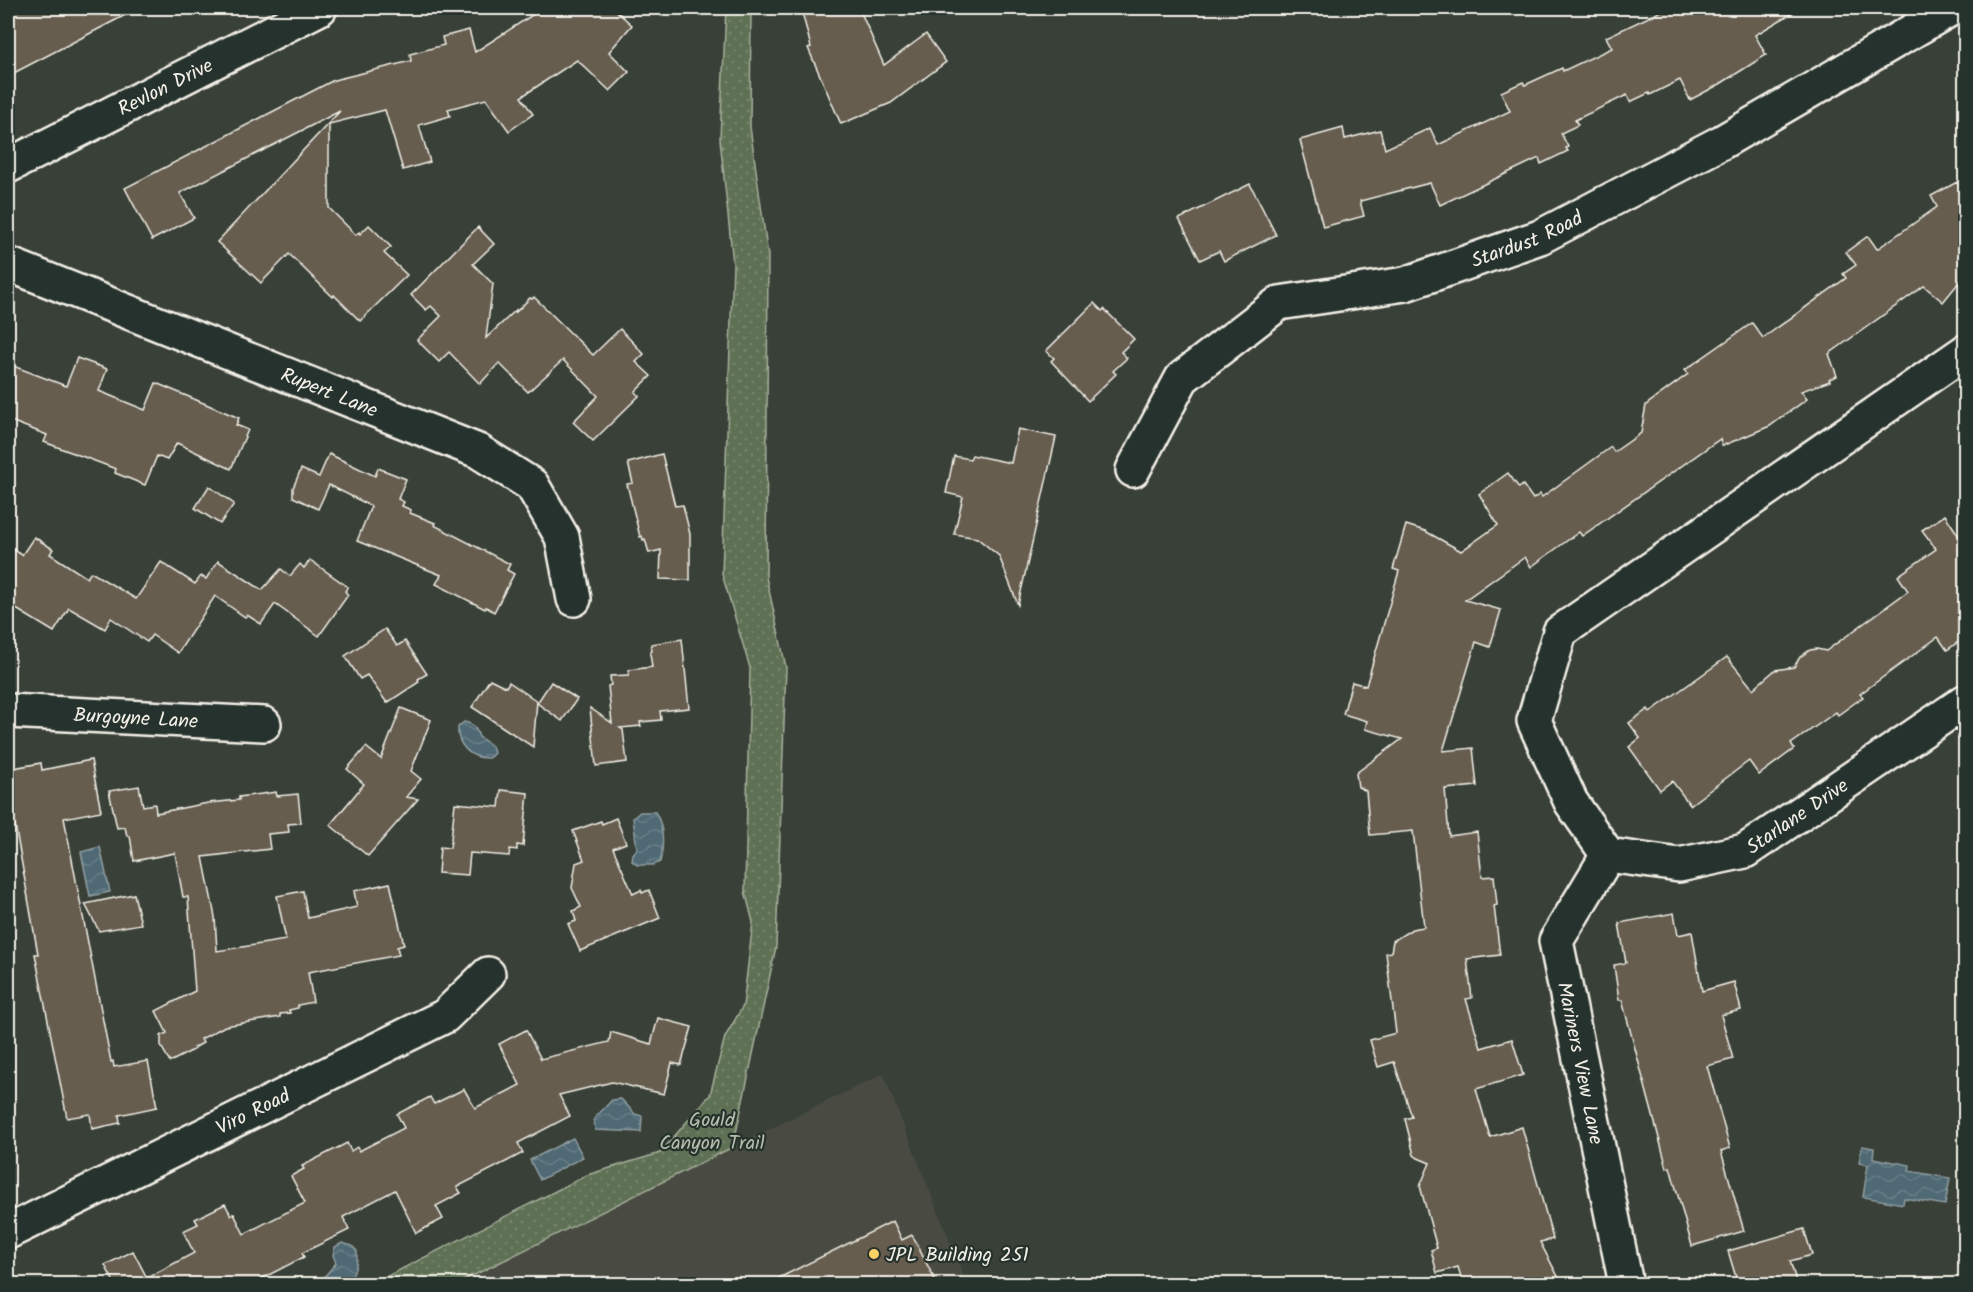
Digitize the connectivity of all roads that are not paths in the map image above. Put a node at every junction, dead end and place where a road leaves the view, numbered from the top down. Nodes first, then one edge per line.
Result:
1 (320, 8) edge
2 (1952, 8) edge
3 (8, 166) edge
4 (8, 264) edge
5 (1965, 351) edge
6 (1133, 470) dead end
7 (574, 599) dead end
8 (1965, 700) edge
9 (8, 711) edge
10 (264, 724) dead end
11 (1608, 855) junction
12 (488, 974) dead end
13 (8, 1230) edge
14 (1626, 1284) edge

1 - 3 street, Revlon Drive
2 - 6 street, Stardust Road
4 - 7 street, Rupert Lane
5 - 11 street
8 - 11 street, Starlane Drive
9 - 10 street, Burgoyne Lane
11 - 14 street, Mariners View Lane
12 - 13 street, Viro Road

